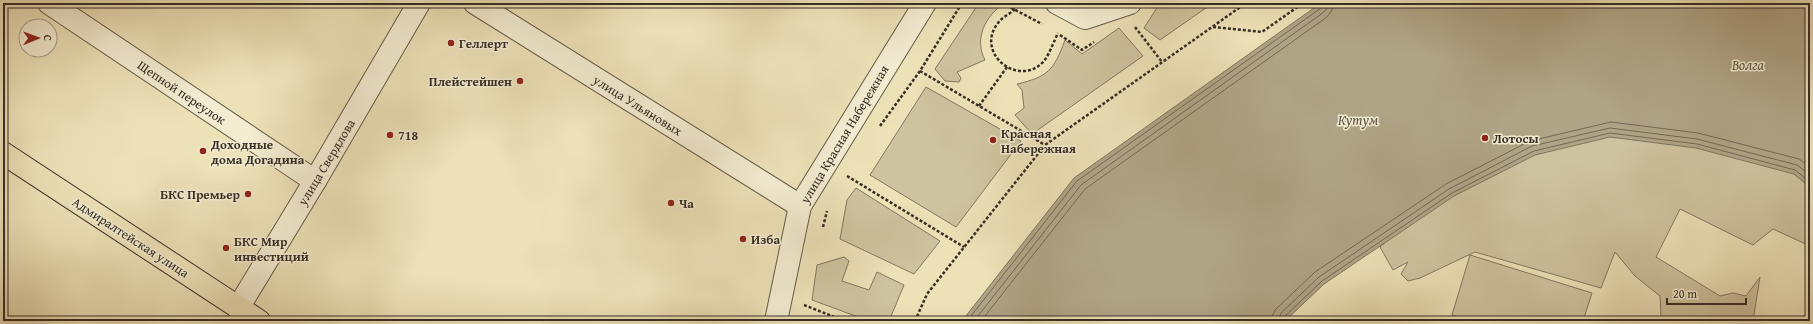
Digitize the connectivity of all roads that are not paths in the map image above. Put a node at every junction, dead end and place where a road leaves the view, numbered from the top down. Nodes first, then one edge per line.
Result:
1 (50, 3) edge
2 (419, 3) edge
3 (476, 3) edge
4 (925, 3) edge
5 (1057, 3) edge
6 (1130, 3) edge
7 (3, 153) edge
8 (315, 181) junction
9 (800, 206) junction
10 (236, 314) edge
11 (258, 321) edge
12 (776, 321) edge

1 - 8 street, Щепной переулок
2 - 8 street, улица Свердлова
3 - 9 street, улица Ульяновых
4 - 9 street, улица Красная Набережная
5 - 6 street
7 - 10 main road, Адмиралтейская улица
8 - 10 street, улица Свердлова
9 - 12 street, улица Красная Набережная
10 - 11 main road, Адмиралтейская улица

